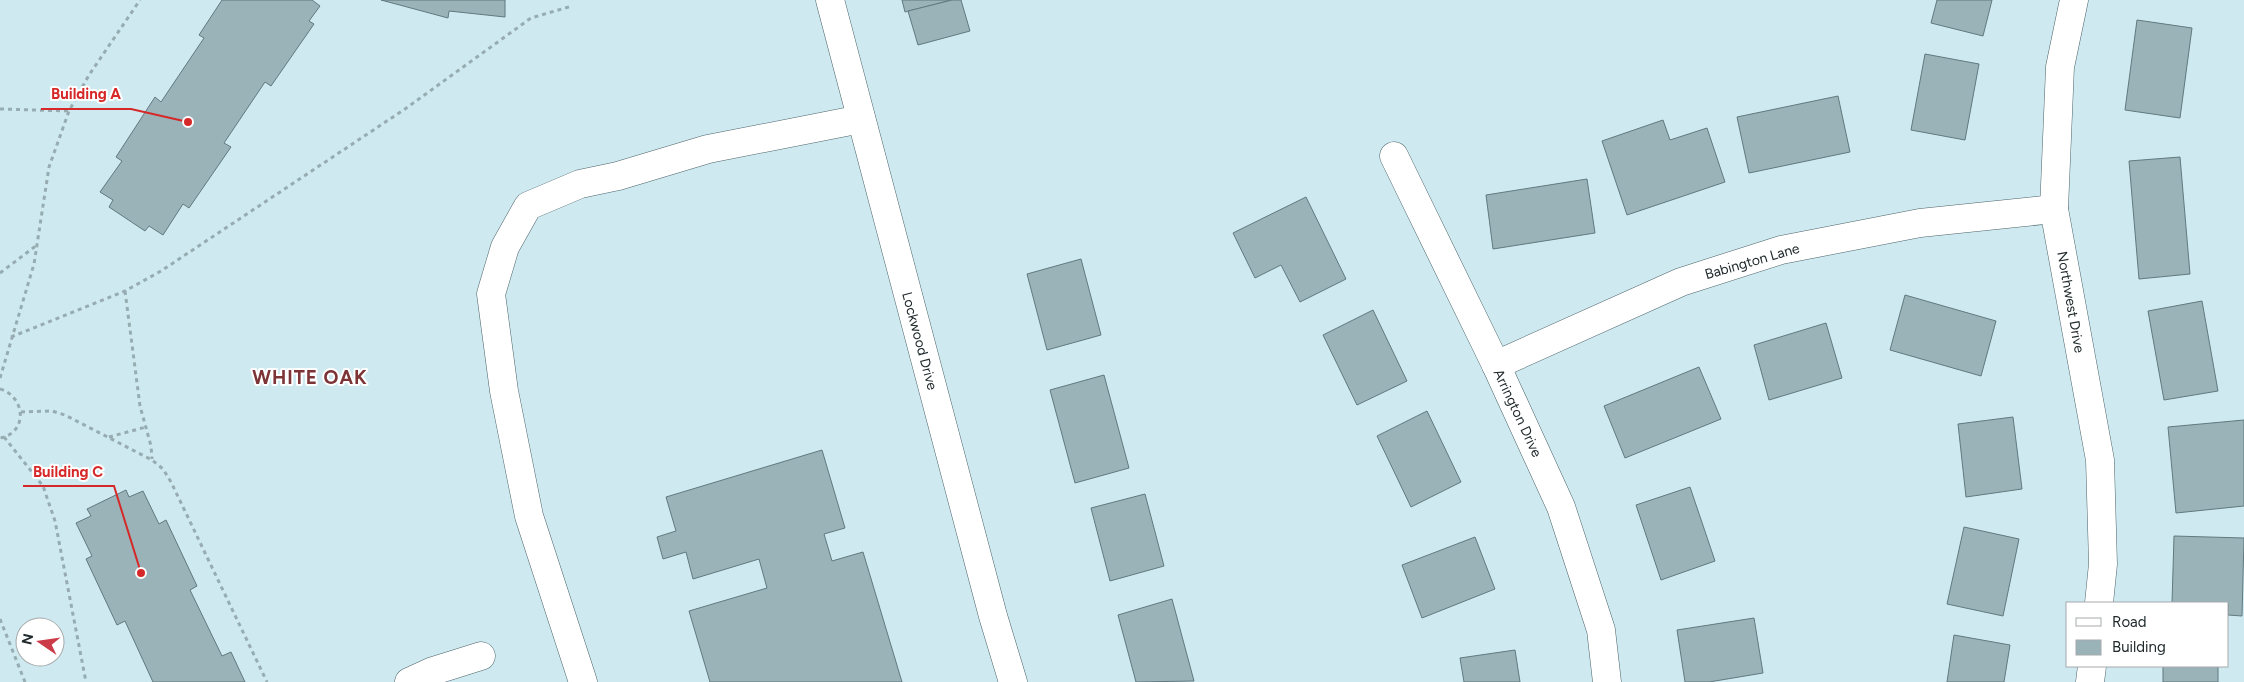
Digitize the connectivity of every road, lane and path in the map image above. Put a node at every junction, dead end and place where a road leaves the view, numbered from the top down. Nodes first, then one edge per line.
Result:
1 (140, 0) edge
2 (830, 0) edge
3 (2074, 0) edge
4 (572, 6) dead end
5 (0, 109) edge
6 (69, 111) junction
7 (861, 119) junction
8 (1394, 156) dead end
9 (2054, 209) junction
10 (38, 245) junction
11 (0, 272) edge
12 (125, 291) junction
13 (11, 337) junction
14 (1496, 366) junction
15 (0, 378) edge
16 (0, 389) edge
17 (21, 412) junction
18 (146, 427) junction
19 (109, 437) junction
20 (2, 438) edge
21 (152, 460) junction
22 (2099, 602) edge
23 (0, 620) edge
24 (481, 656) dead end
25 (2092, 667) edge
26 (25, 682) edge
27 (86, 682) edge
28 (267, 682) edge
29 (409, 682) edge
30 (583, 682) edge
31 (1013, 682) edge
32 (1607, 682) edge
33 (2090, 682) edge

1 - 6 path
2 - 7 street, Lockwood Drive
3 - 9 street, Northwest Drive
4 - 12 path
5 - 6 path
6 - 10 path
7 - 30 street
7 - 31 street, Lockwood Drive
8 - 14 street, Arrington Drive
9 - 14 street, Babington Lane
9 - 22 street, Northwest Drive
10 - 11 path
10 - 13 path
12 - 13 path
12 - 18 path
13 - 15 path
14 - 32 street, Arrington Drive
16 - 17 path
17 - 19 path
17 - 20 path
18 - 19 path
18 - 21 path
19 - 21 path
20 - 27 path
21 - 28 path
23 - 26 path
24 - 29 street
25 - 33 street

